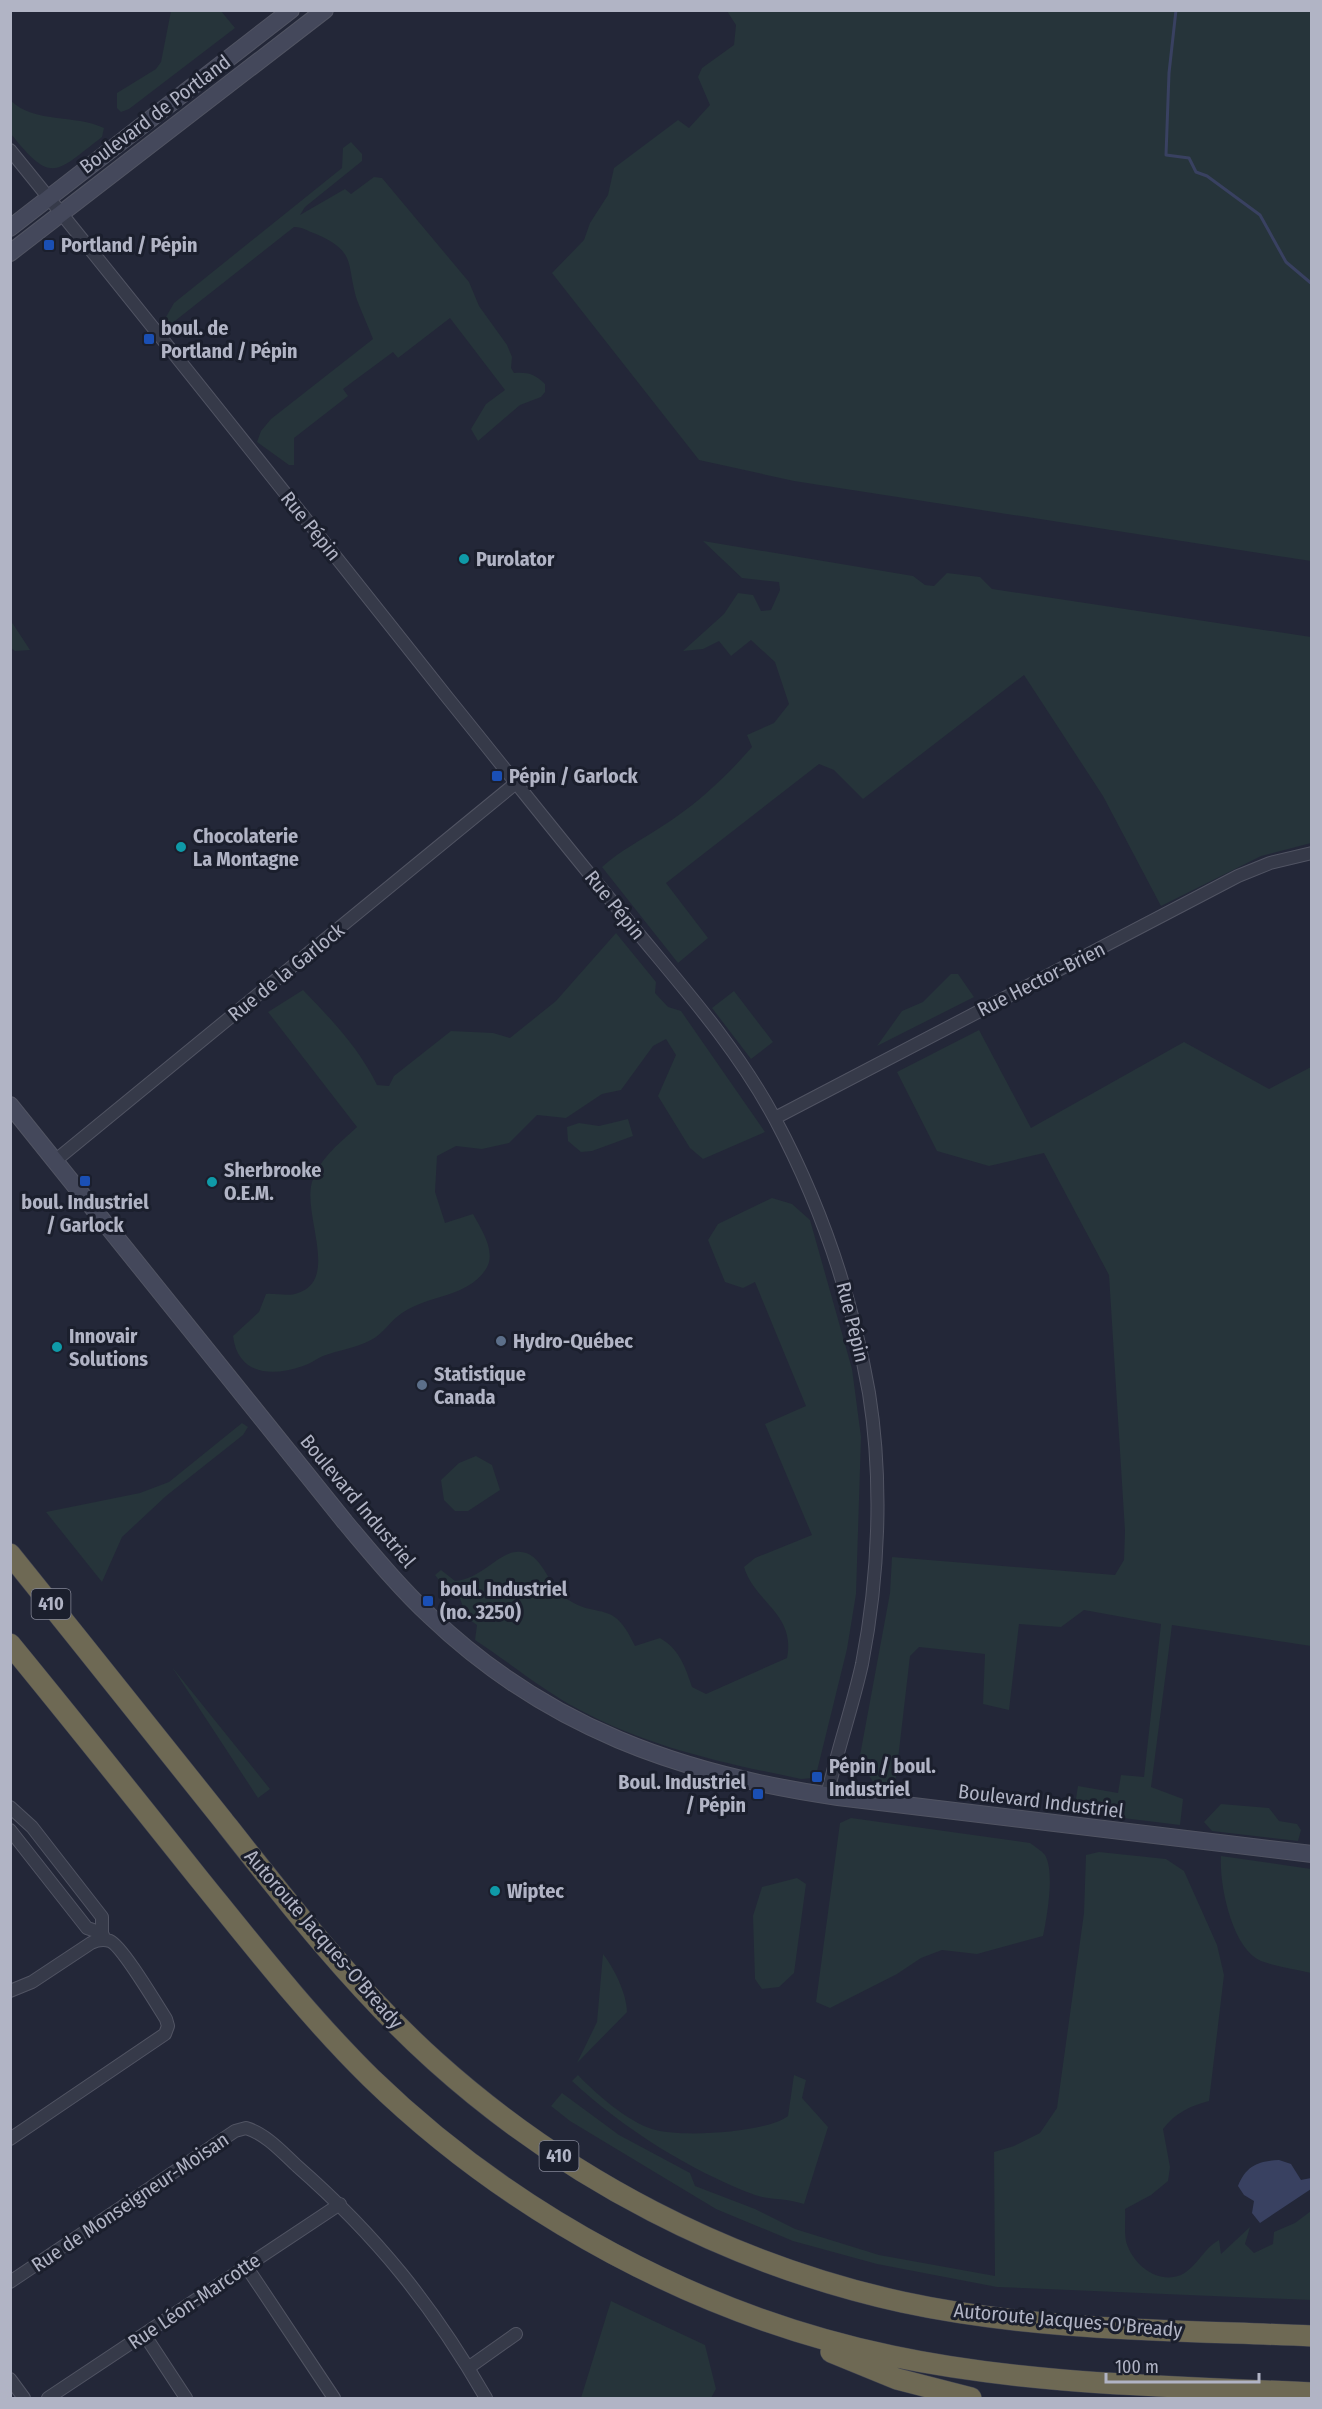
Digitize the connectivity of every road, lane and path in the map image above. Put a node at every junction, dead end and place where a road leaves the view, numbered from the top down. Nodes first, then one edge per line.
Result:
1 (291, 10) edge
2 (325, 10) edge
3 (10, 150) edge
4 (50, 198) junction
5 (61, 213) junction
6 (10, 228) edge
7 (10, 252) edge
8 (516, 783) junction
9 (1311, 853) edge
10 (10, 1105) edge
11 (775, 1118) junction
12 (56, 1160) junction
13 (10, 1554) edge
14 (10, 1644) edge
15 (826, 1796) junction
16 (10, 1807) edge
17 (10, 1830) edge
18 (1311, 1854) edge
19 (103, 1936) junction
20 (10, 1991) edge
21 (10, 2139) edge
22 (340, 2204) junction
23 (246, 2266) junction
24 (10, 2282) edge
25 (769, 2321) junction
26 (144, 2334) junction
27 (516, 2334) dead end
28 (1311, 2336) edge
29 (468, 2368) junction
30 (10, 2379) edge
31 (1311, 2393) edge
32 (24, 2398) edge
33 (48, 2398) edge
34 (186, 2398) edge
35 (334, 2398) edge
36 (486, 2398) edge
37 (971, 2398) edge

1 - 4 street, Boulevard de Portland
2 - 5 street, Boulevard de Portland
3 - 4 street, Rue Pépin
4 - 5 street, Rue Pépin
4 - 6 street, Boulevard de Portland
5 - 7 street, Boulevard de Portland
5 - 8 street, Rue Pépin
8 - 11 street, Rue Pépin
8 - 12 street, Rue de la Garlock
9 - 11 street, Rue Hector-Brien
10 - 12 street, Boulevard Industriel
11 - 15 street, Rue Pépin
12 - 15 street, Boulevard Industriel
13 - 28 highway, Autoroute Jacques-O'Bready / 410
14 - 25 highway
15 - 18 street, Boulevard Industriel
16 - 19 street
17 - 19 street
19 - 20 street
19 - 21 street
22 - 23 street, Rue Léon-Marcotte
22 - 24 street, Rue de Monseigneur-Moisan
22 - 29 street, Rue de Monseigneur-Moisan
23 - 26 street, Rue Léon-Marcotte
23 - 35 street
25 - 31 highway
25 - 37 highway
26 - 33 street, Rue Léon-Marcotte
26 - 34 street
27 - 29 street
29 - 36 street, Rue de Monseigneur-Moisan
30 - 32 street

